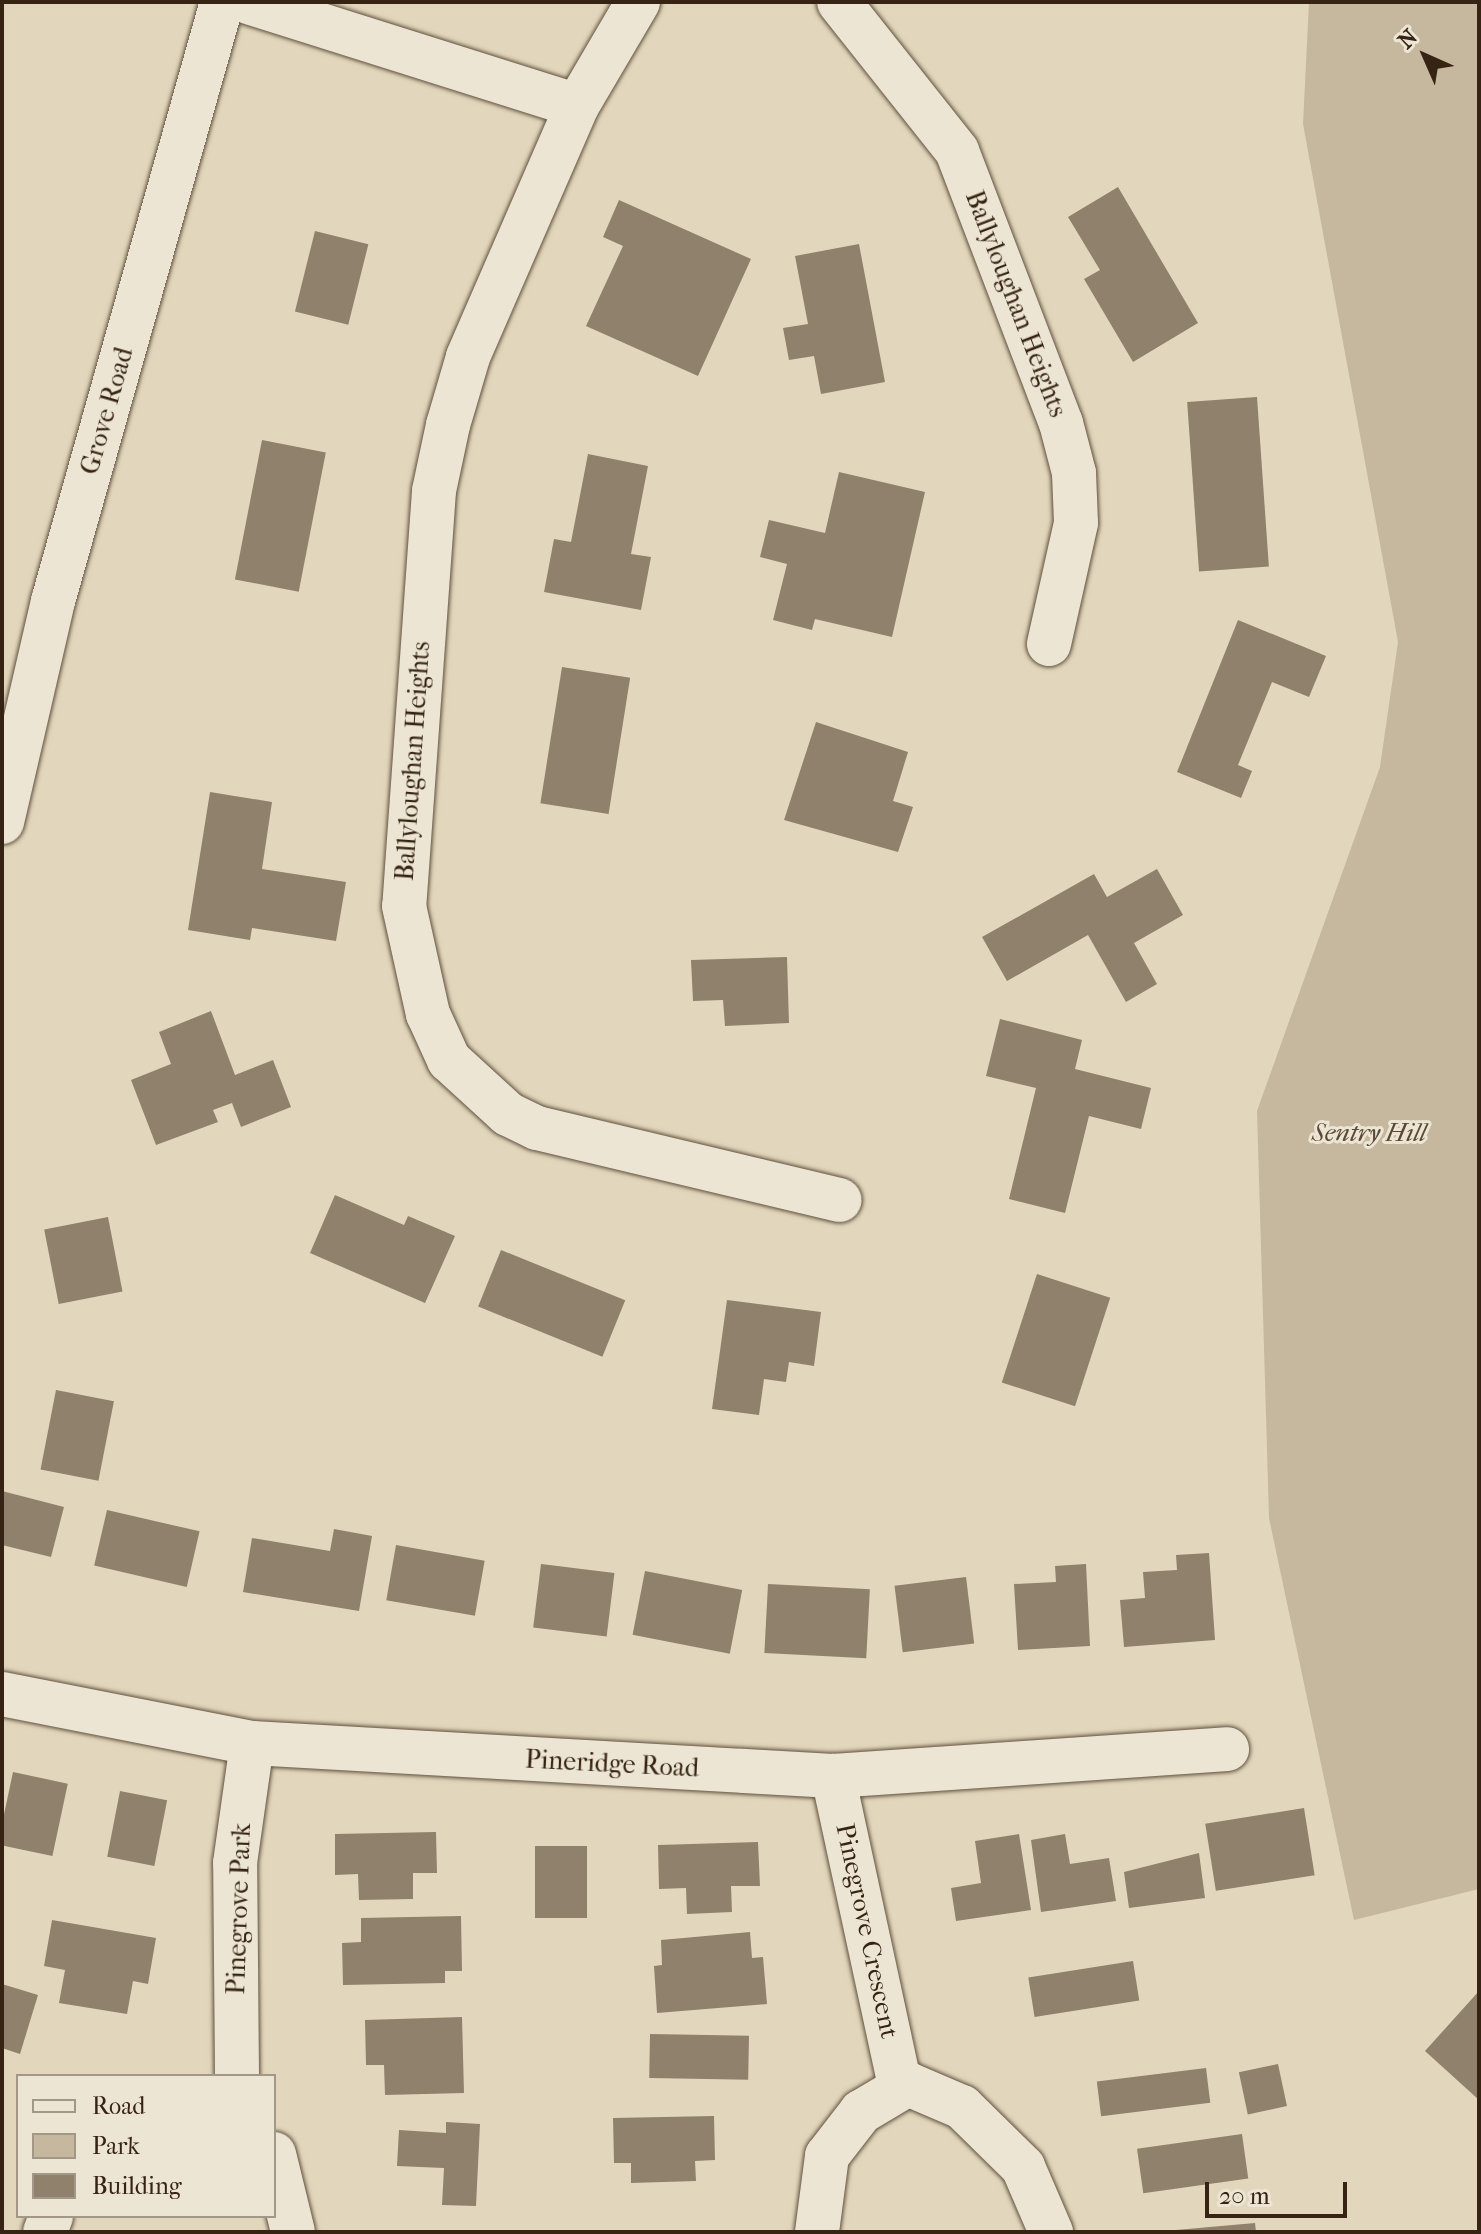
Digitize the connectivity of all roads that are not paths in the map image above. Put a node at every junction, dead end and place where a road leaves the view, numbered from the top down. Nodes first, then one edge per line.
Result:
1 (222, 2) edge
2 (248, 2) edge
3 (638, 2) edge
4 (839, 2) edge
5 (577, 106) junction
6 (1049, 644) dead end
7 (2, 822) edge
8 (840, 1200) dead end
9 (2, 1694) edge
10 (252, 1743) junction
11 (1227, 1749) dead end
12 (833, 1776) junction
13 (234, 2074) edge
14 (900, 2085) junction
15 (276, 2162) edge
16 (293, 2232) edge
17 (817, 2232) edge
18 (1051, 2232) edge

1 - 7 street, Grove Road
2 - 5 street
3 - 5 street, Ballyloughan Heights
4 - 6 street, Ballyloughan Heights
5 - 8 street, Ballyloughan Heights
9 - 10 street, Pineridge Road
10 - 12 street, Pineridge Road
10 - 13 street, Pinegrove Park
11 - 12 street, Pineridge Road
12 - 14 street, Pinegrove Crescent
14 - 17 street
14 - 18 street
15 - 16 street

